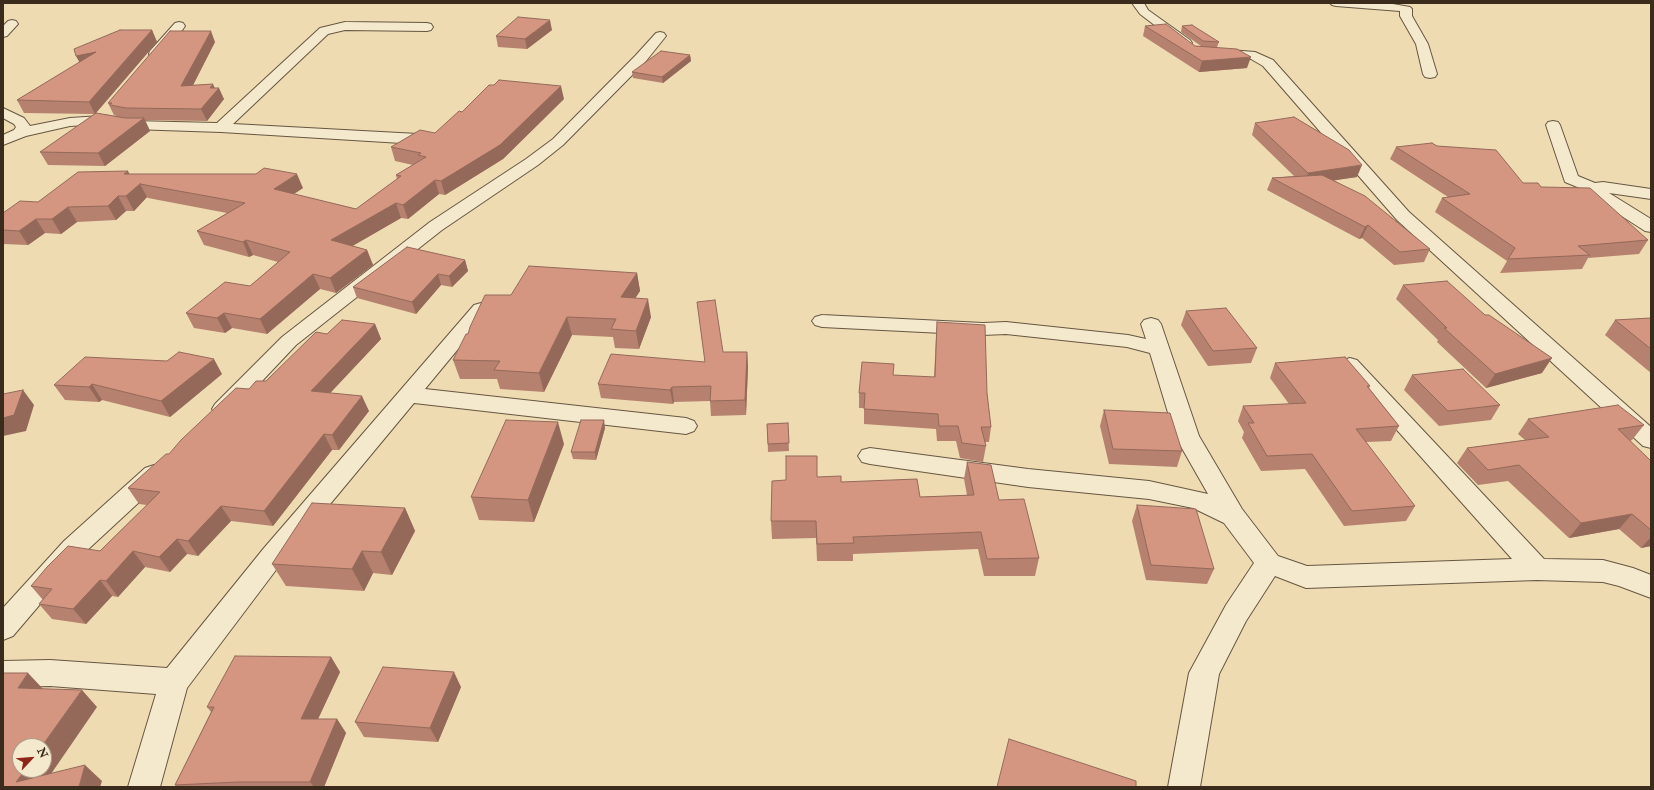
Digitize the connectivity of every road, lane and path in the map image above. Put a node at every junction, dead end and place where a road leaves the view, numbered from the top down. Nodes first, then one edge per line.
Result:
1 (1138, 3) edge
2 (1336, 3) edge
3 (12, 24) dead end
4 (179, 26) dead end
5 (427, 27) dead end
6 (3, 33) edge
7 (660, 36) dead end
8 (146, 66) edge
9 (1430, 74) dead end
10 (111, 106) edge
11 (3, 112) edge
12 (101, 120) junction
13 (1553, 125) dead end
14 (221, 128) junction
15 (21, 133) junction
16 (418, 139) edge
17 (3, 140) edge
18 (1593, 188) junction
19 (1651, 194) edge
20 (1651, 227) edge
21 (481, 309) edge
22 (822, 321) dead end
23 (1151, 324) dead end
24 (1158, 349) junction
25 (1350, 365) edge
26 (410, 395) junction
27 (207, 425) edge
28 (686, 426) dead end
29 (1651, 440) edge
30 (870, 456) dead end
31 (166, 462) edge
32 (1233, 516) junction
33 (1270, 563) junction
34 (1537, 569) junction
35 (1651, 587) edge
36 (3, 628) edge
37 (3, 674) edge
38 (174, 682) junction
39 (144, 787) edge
40 (1184, 787) edge

1 - 29 street
2 - 9 street
3 - 6 street
4 - 8 street
5 - 14 street
7 - 27 street
10 - 12 street
11 - 15 street
12 - 14 street
12 - 15 street
13 - 18 street
14 - 16 street
15 - 17 street
18 - 19 street
18 - 20 street
21 - 26 street
22 - 24 street
23 - 24 street
24 - 32 street
25 - 34 street
26 - 28 street
26 - 38 street
30 - 32 street
31 - 36 street
32 - 33 street
33 - 34 street
33 - 40 street
34 - 35 street
37 - 38 street
38 - 39 street

